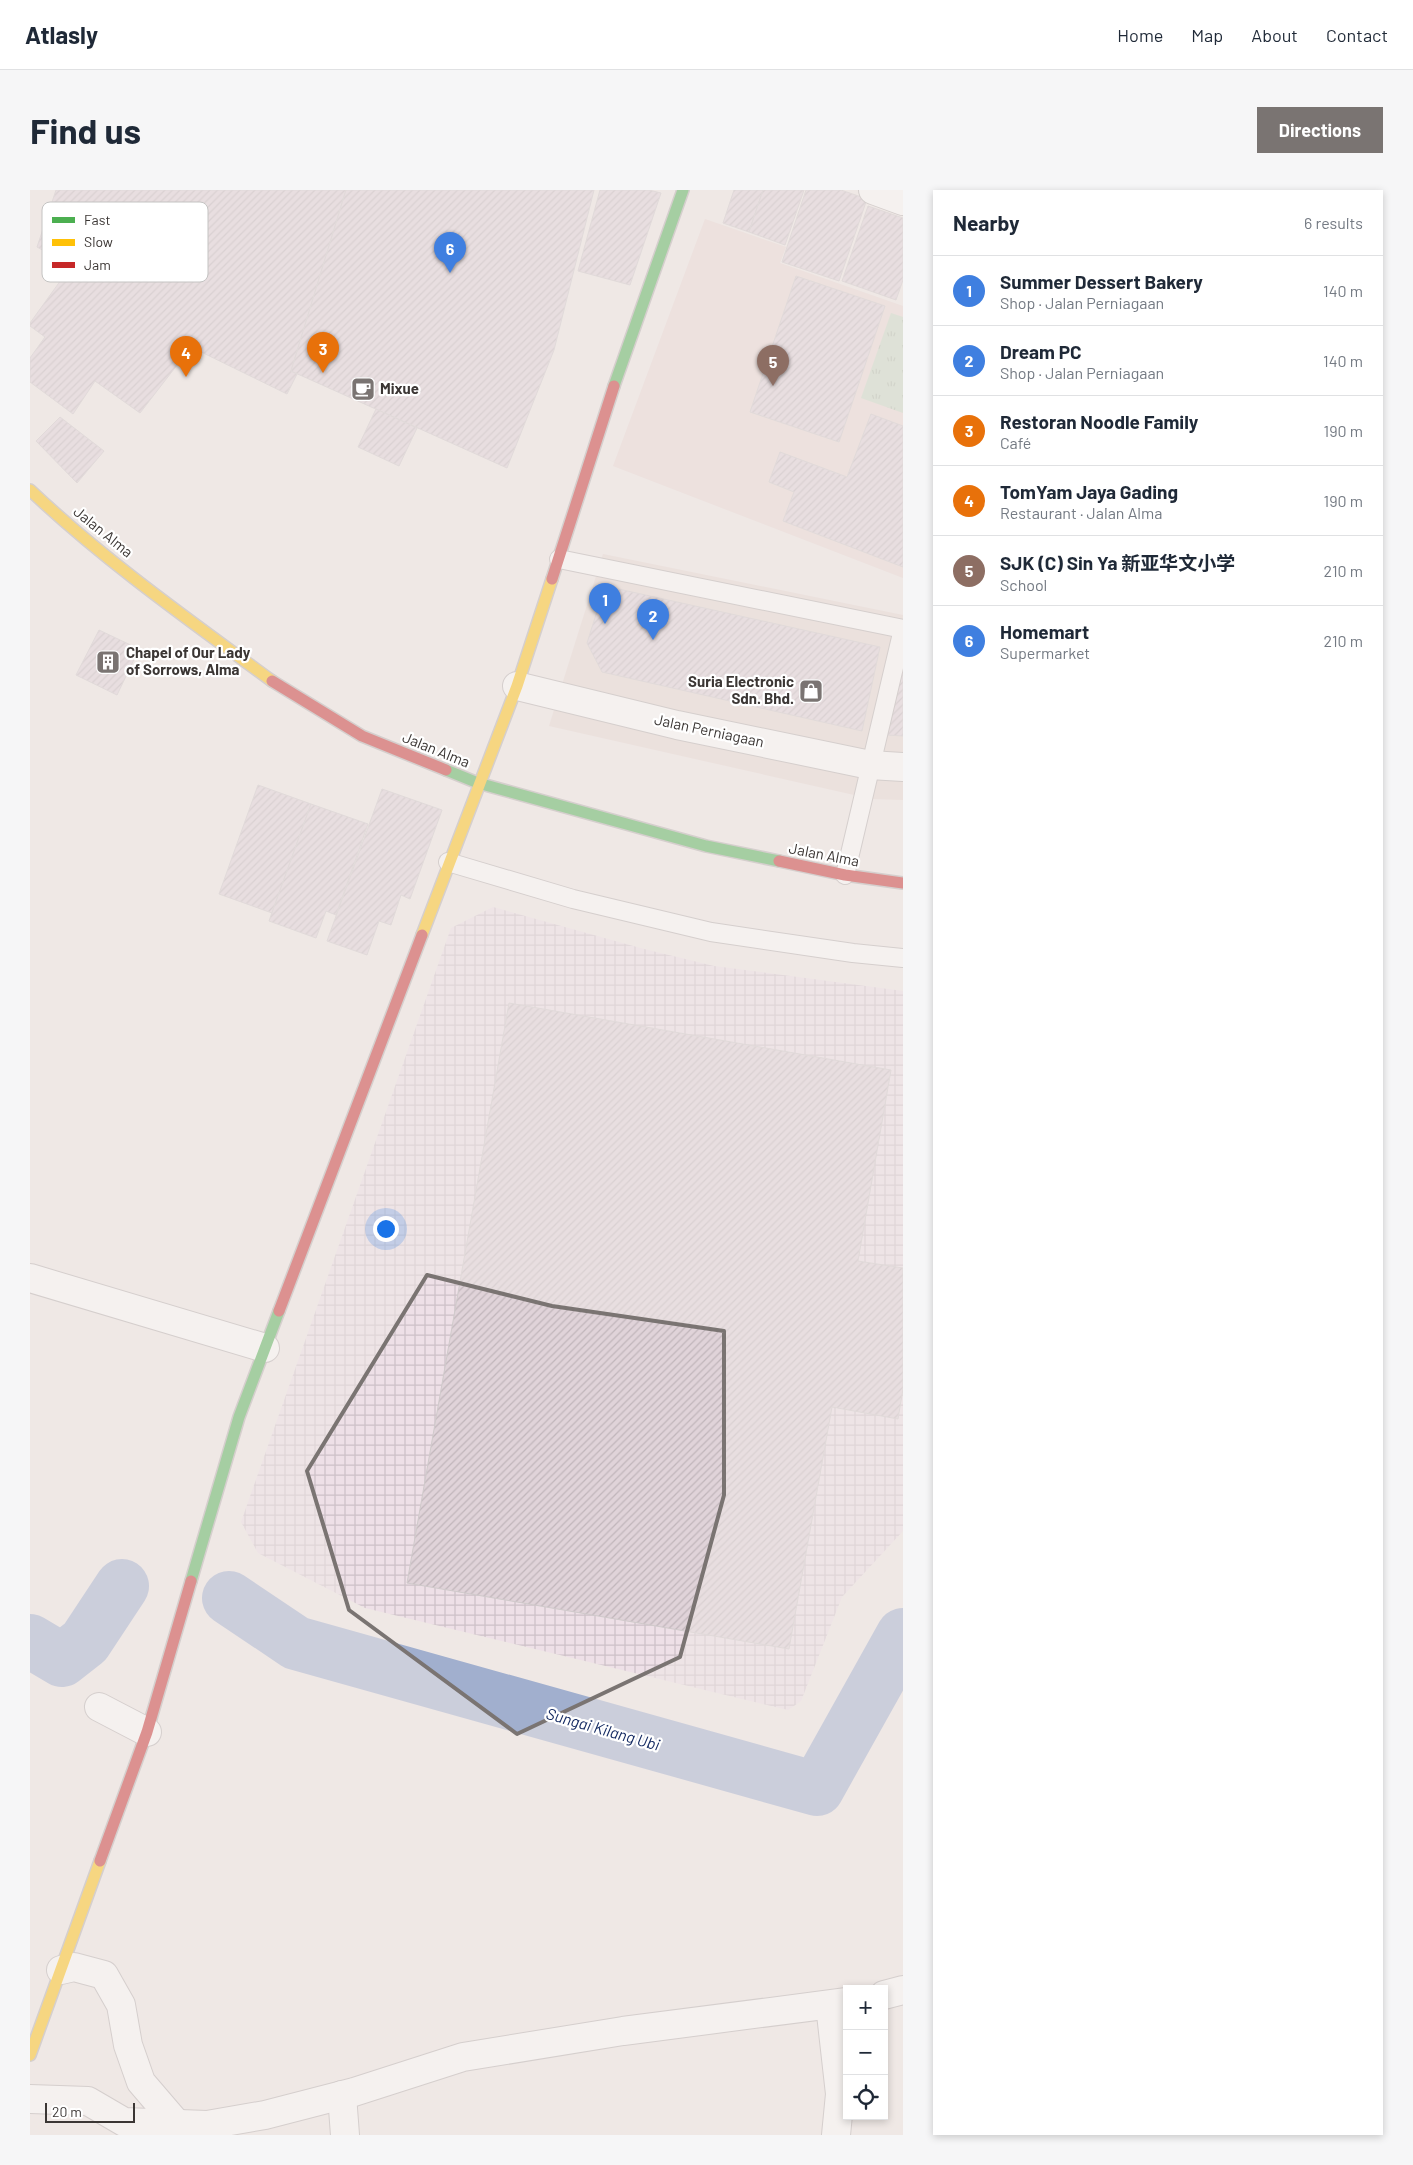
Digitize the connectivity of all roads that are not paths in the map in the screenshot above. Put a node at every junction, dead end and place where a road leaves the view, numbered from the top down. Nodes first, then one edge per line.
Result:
1 (683, 190) edge
2 (873, 190) edge
3 (903, 201) edge
4 (30, 490) edge
5 (559, 559) junction
6 (903, 629) edge
7 (517, 686) junction
8 (870, 765) junction
9 (903, 767) edge
10 (478, 783) junction
11 (448, 862) junction
12 (845, 875) junction
13 (903, 883) edge
14 (903, 958) edge
15 (30, 1278) edge
16 (265, 1348) junction
17 (99, 1707) dead end
18 (147, 1732) junction
19 (62, 1970) junction
20 (903, 1990) edge
21 (888, 1993) edge
22 (838, 2004) edge
23 (30, 2055) edge
24 (342, 2095) junction
25 (30, 2099) edge
26 (177, 2124) junction
27 (345, 2135) edge
28 (836, 2135) edge

1 - 5 street
2 - 3 street
4 - 10 street, Jalan Alma
5 - 6 lane
5 - 7 street
6 - 8 lane
7 - 8 street, Jalan Perniagaan
7 - 10 street
8 - 9 street, Jalan Perniagaan
8 - 12 lane
10 - 11 street
10 - 12 street, Jalan Alma
11 - 14 lane
11 - 16 street
12 - 13 street, Jalan Alma
15 - 16 street
16 - 18 street
17 - 18 street
18 - 19 street
19 - 23 street
19 - 26 street
20 - 21 street
22 - 24 street
22 - 28 street
24 - 26 street
24 - 27 street
25 - 26 street

